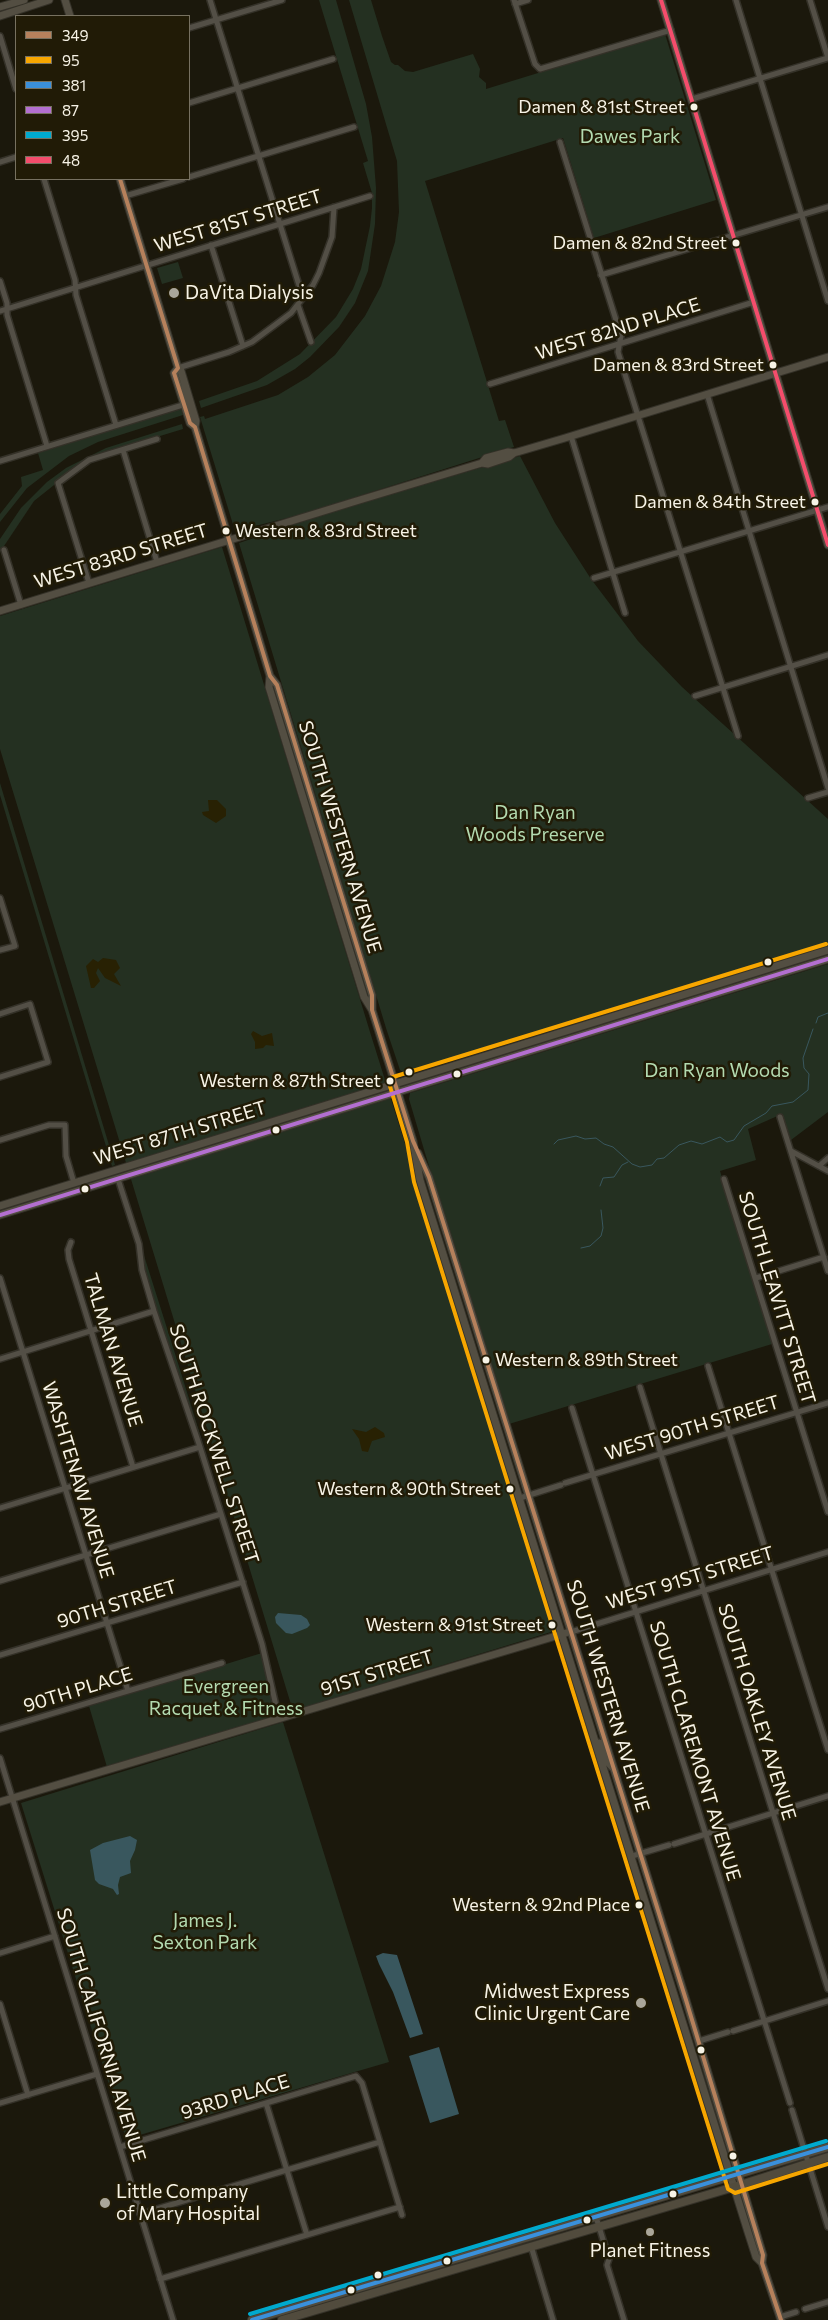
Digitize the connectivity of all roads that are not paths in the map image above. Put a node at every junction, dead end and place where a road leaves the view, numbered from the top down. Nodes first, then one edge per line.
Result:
1 (24, 0) edge
2 (49, 0) edge
3 (65, 0) edge
4 (210, 0) edge
5 (282, 0) edge
6 (528, 0) edge
7 (661, 0) edge
8 (736, 0) edge
9 (810, 0) edge
10 (514, 2) edge
11 (0, 7) edge
12 (70, 15) edge
13 (0, 16) edge
14 (216, 20) junction
15 (190, 28) edge
16 (670, 30) junction
17 (0, 36) edge
18 (828, 58) edge
19 (333, 59) dead end
20 (760, 78) junction
21 (15, 86) edge
22 (237, 88) junction
23 (692, 99) junction
24 (190, 103) edge
25 (354, 127) dead end
26 (560, 142) dead end
27 (258, 156) junction
28 (15, 157) edge
29 (0, 162) edge
30 (190, 177) edge
31 (44, 180) edge
32 (120, 180) edge
33 (180, 180) edge
34 (125, 196) junction
35 (370, 196) dead end
36 (334, 207) junction
37 (828, 207) edge
38 (802, 215) junction
39 (279, 224) junction
40 (733, 235) junction
41 (212, 245) junction
42 (146, 265) junction
43 (601, 275) junction
44 (0, 281) edge
45 (75, 288) junction
46 (303, 298) junction
47 (828, 301) edge
48 (754, 302) junction
49 (298, 304) junction
50 (7, 309) junction
51 (0, 312) edge
52 (311, 342) dead end
53 (619, 344) junction
54 (243, 346) junction
55 (828, 357) edge
56 (178, 368) junction
57 (776, 373) junction
58 (490, 384) dead end
59 (707, 394) junction
60 (187, 403) junction
61 (638, 416) junction
62 (116, 426) junction
63 (571, 436) junction
64 (157, 439) dead end
65 (47, 446) junction
66 (123, 450) junction
67 (0, 461) edge
68 (828, 507) edge
69 (817, 510) junction
70 (749, 531) junction
71 (229, 540) junction
72 (828, 545) edge
73 (4, 550) dead end
74 (681, 552) junction
75 (157, 562) junction
76 (613, 573) junction
77 (594, 578) dead end
78 (89, 583) junction
79 (20, 605) junction
80 (0, 611) edge
81 (625, 613) dead end
82 (828, 656) edge
83 (791, 667) junction
84 (722, 688) junction
85 (695, 696) dead end
86 (738, 736) dead end
87 (828, 790) edge
88 (808, 798) dead end
89 (0, 898) edge
90 (0, 950) edge
91 (828, 950) edge
92 (828, 959) edge
93 (0, 1014) edge
94 (0, 1077) edge
95 (395, 1084) junction
96 (398, 1092) junction
97 (780, 1117) dead end
98 (0, 1140) edge
99 (413, 1141) junction
100 (791, 1151) junction
101 (828, 1158) edge
102 (819, 1166) junction
103 (828, 1171) edge
104 (118, 1179) junction
105 (724, 1179) dead end
106 (74, 1183) junction
107 (41, 1193) junction
108 (43, 1202) junction
109 (0, 1206) edge
110 (0, 1215) edge
111 (71, 1242) dead end
112 (824, 1257) junction
113 (828, 1271) edge
114 (0, 1278) edge
115 (756, 1278) junction
116 (154, 1311) junction
117 (91, 1331) junction
118 (23, 1352) junction
119 (0, 1359) edge
120 (708, 1366) dead end
121 (640, 1387) dead end
122 (828, 1402) edge
123 (572, 1408) dead end
124 (797, 1412) junction
125 (729, 1433) junction
126 (200, 1446) junction
127 (661, 1454) junction
128 (133, 1467) junction
129 (593, 1474) junction
130 (65, 1488) junction
131 (528, 1496) junction
132 (520, 1498) junction
133 (0, 1508) edge
134 (828, 1512) edge
135 (221, 1514) junction
136 (828, 1552) edge
137 (86, 1556) junction
138 (772, 1570) junction
139 (0, 1581) edge
140 (243, 1582) junction
141 (704, 1591) junction
142 (636, 1612) junction
143 (107, 1623) junction
144 (571, 1632) junction
145 (562, 1634) junction
146 (0, 1655) edge
147 (222, 1663) dead end
148 (128, 1691) junction
149 (279, 1719) junction
150 (590, 1727) junction
151 (0, 1729) edge
152 (828, 1750) edge
153 (0, 1758) edge
154 (614, 1768) junction
155 (828, 1796) edge
156 (12, 1799) junction
157 (0, 1802) edge
158 (773, 1813) junction
159 (706, 1834) junction
160 (640, 1854) junction
161 (632, 1856) junction
162 (55, 1936) junction
163 (0, 1953) edge
164 (828, 1989) edge
165 (828, 2001) edge
166 (0, 2004) edge
167 (764, 2021) junction
168 (699, 2041) junction
169 (97, 2074) junction
170 (28, 2095) junction
171 (0, 2103) edge
172 (266, 2103) junction
173 (790, 2103) dead end
174 (792, 2110) dead end
175 (380, 2142) junction
176 (120, 2147) junction
177 (828, 2147) edge
178 (805, 2154) junction
179 (828, 2157) edge
180 (808, 2164) junction
181 (286, 2169) junction
182 (739, 2173) junction
183 (730, 2176) junction
184 (742, 2184) junction
185 (734, 2187) junction
186 (400, 2207) junction
187 (140, 2214) junction
188 (402, 2215) dead end
189 (596, 2217) junction
190 (598, 2226) junction
191 (828, 2228) edge
192 (307, 2235) junction
193 (531, 2246) junction
194 (762, 2263) junction
195 (160, 2279) junction
196 (828, 2302) edge
197 (805, 2309) dead end
198 (796, 2312) dead end
199 (273, 2317) edge
200 (780, 2319) edge
201 (173, 2320) edge
202 (252, 2320) edge
203 (282, 2320) edge
204 (553, 2320) edge
205 (624, 2320) edge

1 - 11 main road
2 - 13 main road
3 - 12 main road
4 - 14 street
5 - 14 street
6 - 10 street
7 - 16 main road
8 - 20 street
9 - 18 street
10 - 16 street
14 - 15 street
14 - 22 street
16 - 23 main road
17 - 21 street
18 - 20 street
19 - 22 street
20 - 23 street
20 - 38 street
22 - 24 street
22 - 27 street
23 - 40 main road
25 - 27 street
26 - 43 street
27 - 30 street
27 - 39 street
28 - 29 street
31 - 45 street
32 - 34 main road, SOUTH WESTERN AVENUE
33 - 34 street
34 - 42 main road, SOUTH WESTERN AVENUE
35 - 36 street, WEST 81ST STREET
36 - 39 street, WEST 81ST STREET
36 - 46 street
37 - 38 street
38 - 40 street
38 - 47 street
39 - 41 street, WEST 81ST STREET
39 - 46 street
40 - 43 street
40 - 48 main road
41 - 42 street, WEST 81ST STREET
41 - 54 street
42 - 45 street, WEST 81ST STREET
42 - 56 main road, SOUTH WESTERN AVENUE
43 - 53 street
44 - 50 street
45 - 50 street, WEST 81ST STREET
45 - 62 street
46 - 49 street
48 - 53 street, WEST 82ND PLACE
48 - 57 main road
49 - 52 street
49 - 54 street
50 - 51 street, WEST 81ST STREET
50 - 65 street
53 - 58 street, WEST 82ND PLACE
53 - 61 street
54 - 56 street
55 - 57 main road, WEST 83RD STREET
56 - 60 main road, SOUTH WESTERN AVENUE
57 - 59 main road, WEST 83RD STREET
57 - 69 main road
59 - 61 main road, WEST 83RD STREET
59 - 70 street
60 - 62 street
60 - 71 main road, SOUTH WESTERN AVENUE
61 - 63 main road, WEST 83RD STREET
61 - 74 street
62 - 65 street
63 - 71 main road, WEST 83RD STREET
63 - 76 street
64 - 66 street
65 - 67 street
66 - 75 street
66 - 78 street
68 - 69 street
69 - 70 street
69 - 72 main road
70 - 74 street
70 - 83 street
71 - 75 main road, WEST 83RD STREET
71 - 95 main road, SOUTH WESTERN AVENUE
73 - 79 street
74 - 76 street
74 - 84 street
75 - 78 main road, WEST 83RD STREET
76 - 77 street
76 - 81 street
78 - 79 main road, WEST 83RD STREET
79 - 80 main road, WEST 83RD STREET
82 - 83 street
83 - 84 street
83 - 87 street
84 - 85 street
84 - 86 street
87 - 88 street
89 - 90 street
91 - 95 main road, WEST 87TH STREET
92 - 96 main road, WEST 87TH STREET
93 - 94 street
95 - 96 main road, SOUTH WESTERN AVENUE
95 - 106 main road, WEST 87TH STREET
96 - 99 main road, SOUTH WESTERN AVENUE
96 - 104 main road, WEST 87TH STREET
97 - 100 street
98 - 106 street
99 - 131 main road, SOUTH WESTERN AVENUE
99 - 132 main road, SOUTH WESTERN AVENUE
100 - 102 street
100 - 112 street
101 - 102 street
102 - 103 street
104 - 108 main road, WEST 87TH STREET
104 - 116 street, SOUTH ROCKWELL STREET
105 - 115 street, SOUTH LEAVITT STREET
106 - 107 main road, WEST 87TH STREET
107 - 108 main road
107 - 109 main road, WEST 87TH STREET
108 - 110 main road, WEST 87TH STREET
111 - 117 street, TALMAN AVENUE
112 - 113 street
112 - 115 street
114 - 118 street, WASHTENAW AVENUE
115 - 124 street, SOUTH LEAVITT STREET
116 - 117 street
116 - 126 street, SOUTH ROCKWELL STREET
117 - 118 street
117 - 128 street, TALMAN AVENUE
118 - 119 street
118 - 130 street, WASHTENAW AVENUE
120 - 125 street
121 - 127 street, SOUTH OAKLEY AVENUE
122 - 124 street, WEST 90TH STREET
123 - 129 street, SOUTH CLAREMONT AVENUE
124 - 125 street, WEST 90TH STREET
124 - 134 street, SOUTH LEAVITT STREET
125 - 127 street, WEST 90TH STREET
125 - 138 street
126 - 128 street
126 - 135 street, SOUTH ROCKWELL STREET
127 - 129 street, WEST 90TH STREET
127 - 141 street, SOUTH OAKLEY AVENUE
128 - 130 street
129 - 131 street, WEST 90TH STREET
129 - 142 street, SOUTH CLAREMONT AVENUE
130 - 133 street
130 - 137 street, WASHTENAW AVENUE
131 - 132 street, WEST 90TH STREET
131 - 144 main road, SOUTH WESTERN AVENUE
132 - 145 main road, SOUTH WESTERN AVENUE
135 - 137 street
135 - 140 street, SOUTH ROCKWELL STREET
136 - 138 street, WEST 91ST STREET
137 - 139 street
137 - 143 street, WASHTENAW AVENUE
138 - 141 street, WEST 91ST STREET
138 - 152 street
140 - 143 street, 90TH STREET
140 - 149 street, SOUTH ROCKWELL STREET
141 - 142 street, WEST 91ST STREET
141 - 158 street, SOUTH OAKLEY AVENUE
142 - 144 street, WEST 91ST STREET
142 - 159 street, SOUTH CLAREMONT AVENUE
143 - 146 street, 90TH STREET
143 - 148 street, WASHTENAW AVENUE
144 - 145 main road, WEST 91ST STREET
144 - 154 main road, SOUTH WESTERN AVENUE
145 - 149 main road, 91ST STREET
145 - 150 main road, SOUTH WESTERN AVENUE
147 - 148 street, 90TH PLACE
148 - 151 street, 90TH PLACE
149 - 156 main road, 91ST STREET
150 - 154 main road
150 - 161 main road, SOUTH WESTERN AVENUE
153 - 156 street, SOUTH CALIFORNIA AVENUE
154 - 160 main road, SOUTH WESTERN AVENUE
155 - 158 street
156 - 157 main road, 91ST STREET
156 - 162 street, SOUTH CALIFORNIA AVENUE
158 - 159 street
158 - 164 street, SOUTH OAKLEY AVENUE
159 - 160 street
159 - 167 street, SOUTH CLAREMONT AVENUE
160 - 161 street
160 - 168 main road, SOUTH WESTERN AVENUE
161 - 183 main road, SOUTH WESTERN AVENUE
162 - 163 street
162 - 169 street, SOUTH CALIFORNIA AVENUE
165 - 167 street
166 - 170 street
167 - 168 street
167 - 173 street, SOUTH CLAREMONT AVENUE
168 - 182 main road, SOUTH WESTERN AVENUE
169 - 170 street
169 - 176 street, SOUTH CALIFORNIA AVENUE
170 - 171 street
172 - 175 street, 93RD PLACE
172 - 176 street, 93RD PLACE
172 - 181 street
174 - 178 street
175 - 181 street
175 - 186 street
176 - 187 street, SOUTH CALIFORNIA AVENUE
177 - 178 main road
178 - 180 street
178 - 182 main road
179 - 180 main road
180 - 184 main road
180 - 191 street
181 - 187 street
181 - 192 street
182 - 183 main road
182 - 184 main road, SOUTH WESTERN AVENUE
183 - 185 main road, SOUTH WESTERN AVENUE
183 - 189 main road
184 - 185 main road
184 - 194 main road, SOUTH WESTERN AVENUE
185 - 190 main road
185 - 194 main road, SOUTH WESTERN AVENUE
186 - 188 street
186 - 192 street
187 - 195 street, SOUTH CALIFORNIA AVENUE
189 - 190 street
189 - 199 main road
190 - 193 main road
190 - 205 street
192 - 195 street
193 - 203 main road
193 - 204 street
194 - 200 main road, SOUTH WESTERN AVENUE
195 - 201 street, SOUTH CALIFORNIA AVENUE
196 - 197 street
198 - 200 street
199 - 202 main road

